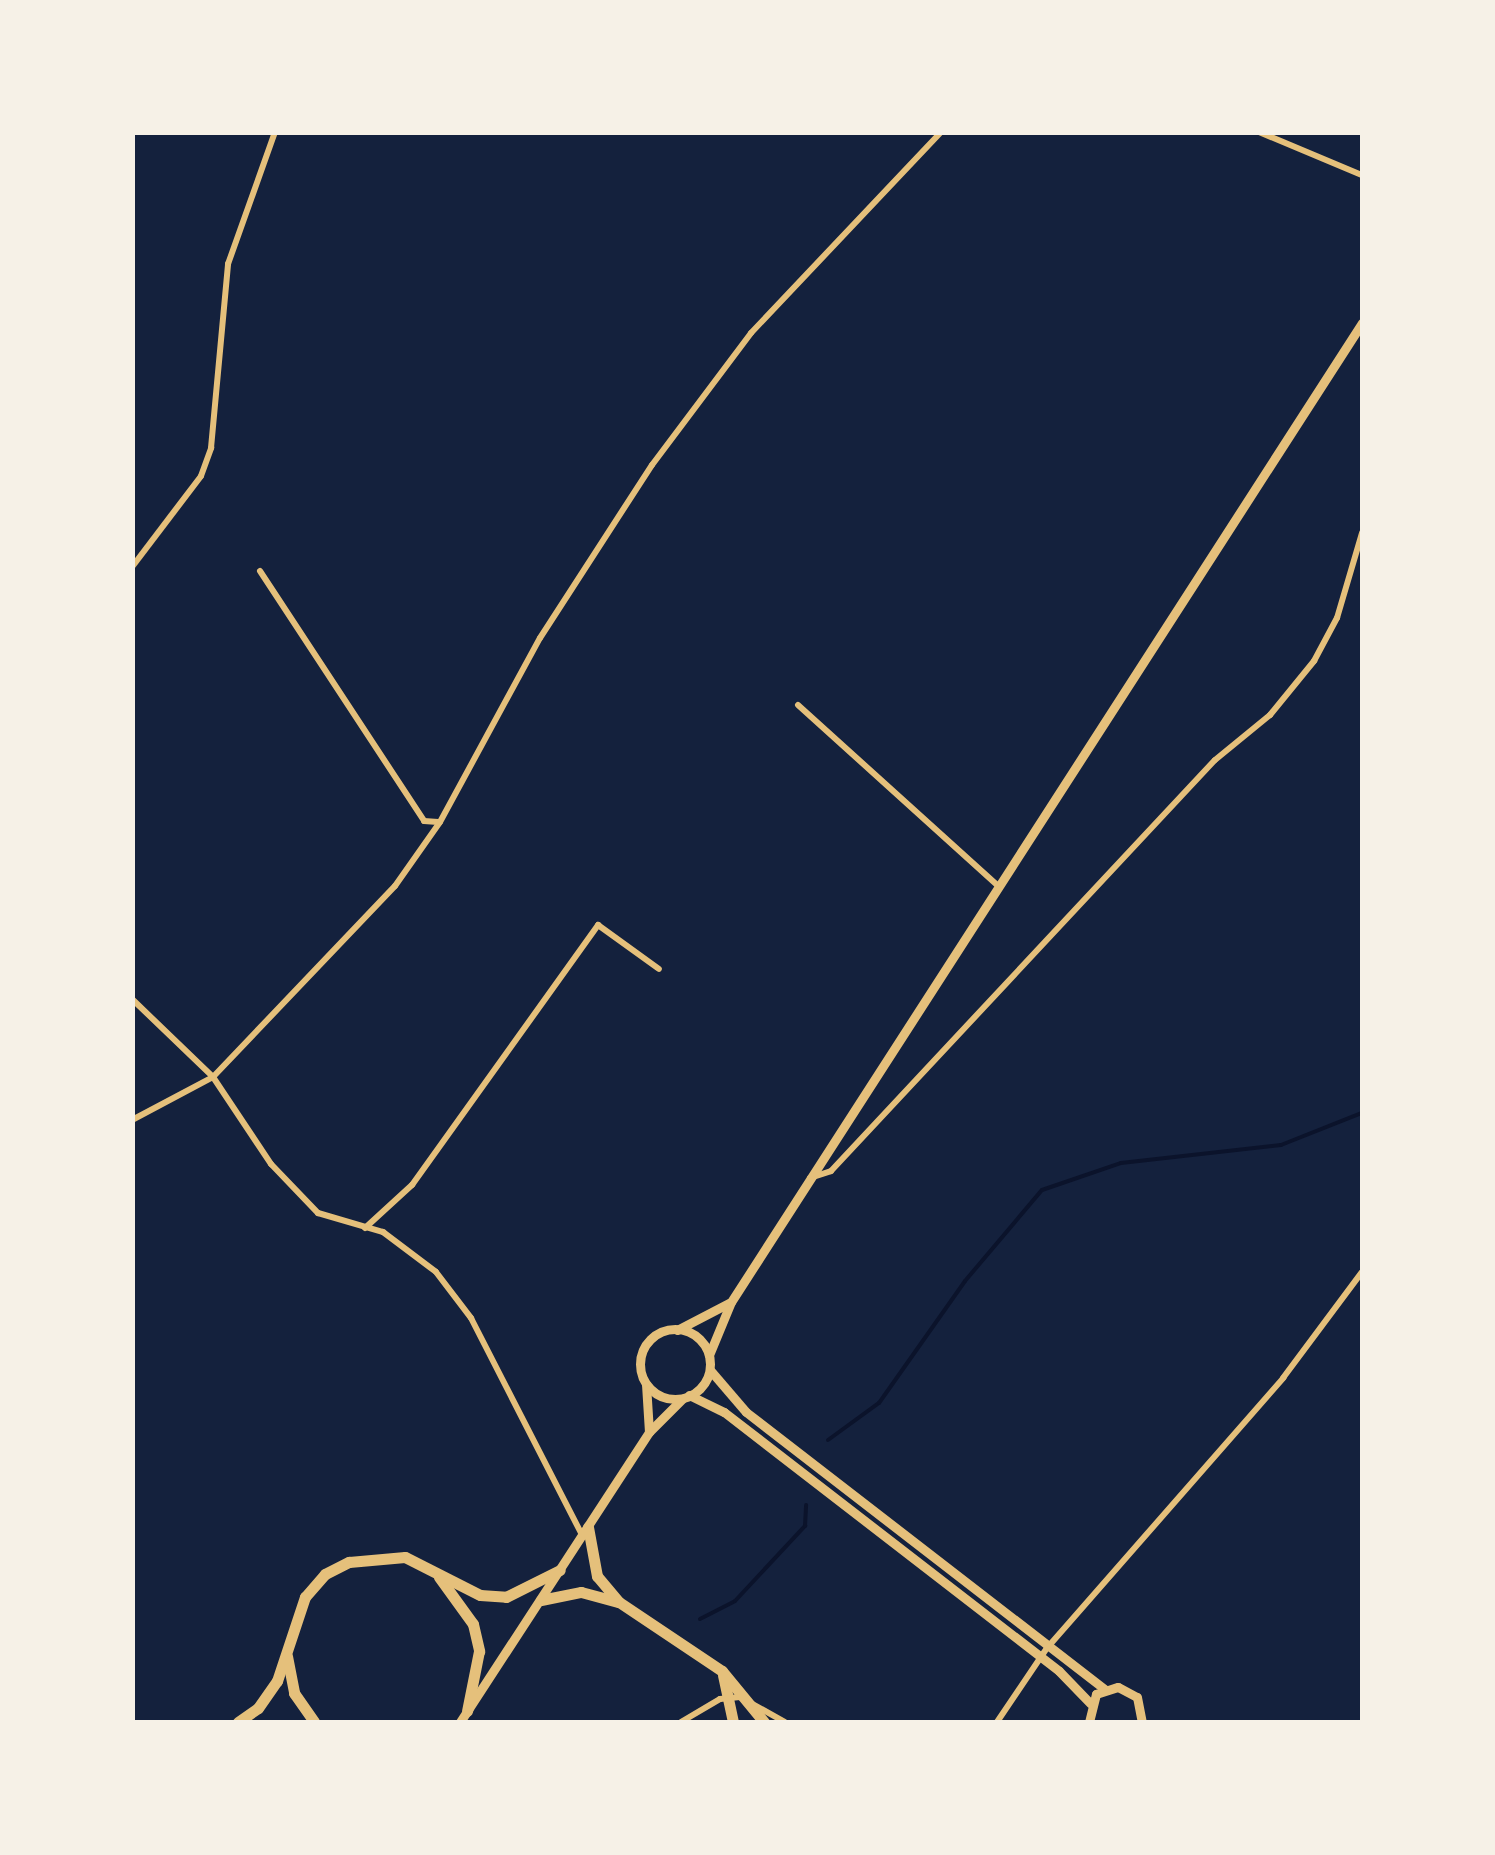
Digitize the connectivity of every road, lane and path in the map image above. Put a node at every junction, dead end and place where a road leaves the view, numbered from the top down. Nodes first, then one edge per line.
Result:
1 (275, 132) edge
2 (940, 132) edge
3 (1259, 132) edge
4 (1362, 174) edge
5 (1362, 323) edge
6 (1362, 533) edge
7 (132, 567) edge
8 (260, 571) dead end
9 (798, 705) dead end
10 (440, 822) junction
11 (997, 885) junction
12 (659, 969) dead end
13 (132, 1000) edge
14 (213, 1077) junction
15 (132, 1120) edge
16 (809, 1179) junction
17 (365, 1228) junction
18 (1362, 1272) edge
19 (731, 1302) junction
20 (677, 1330) junction
21 (708, 1354) junction
22 (710, 1370) junction
23 (646, 1384) junction
24 (685, 1397) junction
25 (649, 1432) junction
26 (586, 1532) junction
27 (429, 1567) junction
28 (560, 1570) junction
29 (541, 1600) junction
30 (620, 1602) junction
31 (1047, 1648) junction
32 (286, 1652) junction
33 (1044, 1660) junction
34 (729, 1680) junction
35 (1104, 1689) junction
36 (1090, 1702) junction
37 (467, 1711) junction
38 (762, 1719) edge
39 (238, 1722) edge
40 (314, 1722) edge
41 (460, 1722) edge
42 (680, 1722) edge
43 (733, 1722) edge
44 (785, 1722) edge
45 (997, 1722) edge
46 (1089, 1722) edge
47 (1142, 1722) edge

1 - 7 street
2 - 10 street
3 - 4 street
5 - 11 street
6 - 16 street
8 - 10 street
9 - 11 street
10 - 14 street
11 - 16 street
12 - 17 street
13 - 14 street
14 - 15 street
14 - 17 street
16 - 19 street
17 - 26 street
18 - 31 street
19 - 20 street
19 - 21 street
20 - 21 street
20 - 23 street
21 - 22 street
22 - 24 street
22 - 31 street
23 - 24 street
23 - 25 street
24 - 25 street
24 - 33 street
25 - 26 street
26 - 28 street
26 - 30 highway
27 - 28 highway
27 - 32 highway
27 - 37 highway
28 - 29 street
29 - 30 highway
29 - 37 street
30 - 34 highway
31 - 33 street
31 - 35 street
32 - 39 highway
32 - 40 highway
33 - 36 street
33 - 45 street
34 - 38 highway
34 - 43 highway
35 - 36 street
35 - 47 street
36 - 46 street
37 - 41 street
42 - 44 street

